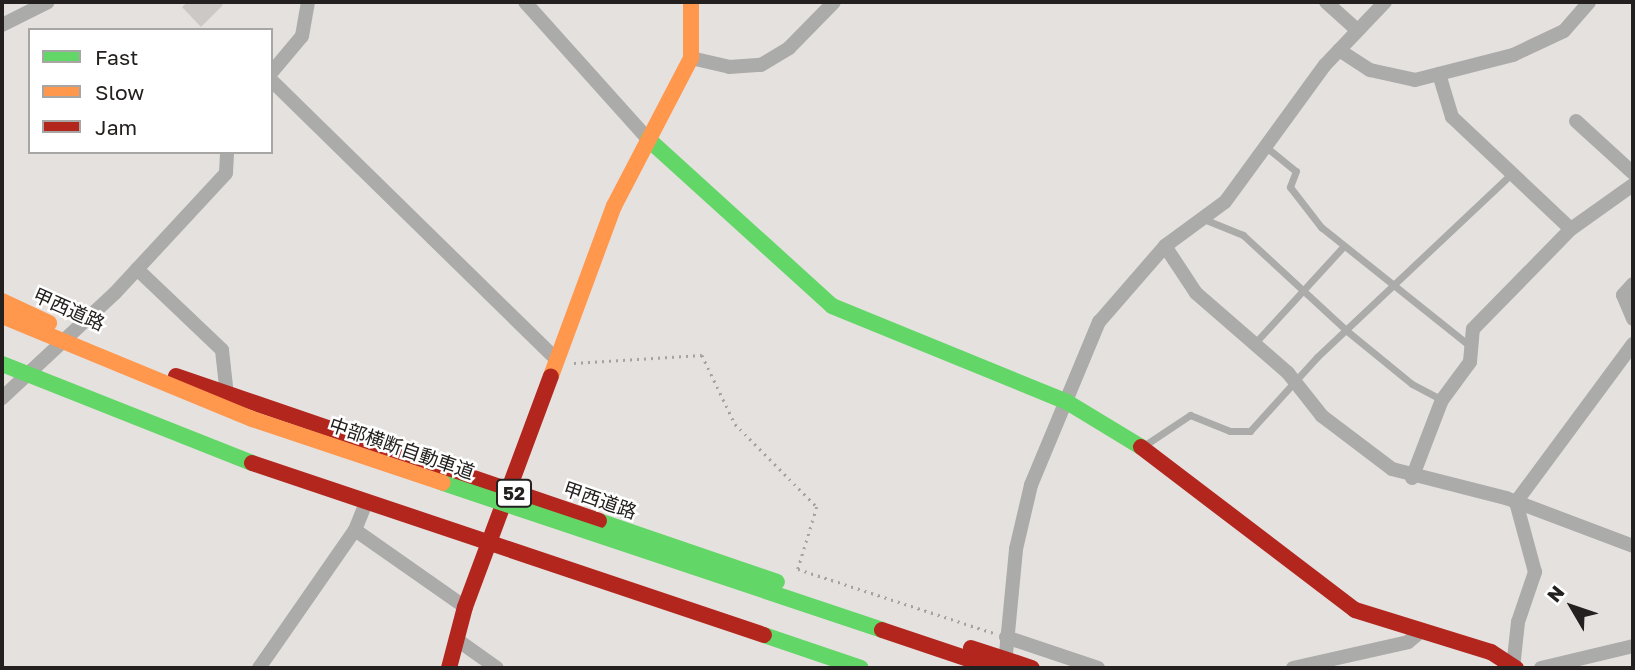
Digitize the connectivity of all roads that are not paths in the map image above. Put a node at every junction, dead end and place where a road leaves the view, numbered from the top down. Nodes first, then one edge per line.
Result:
1 (48, 2) edge
2 (309, 2) edge
3 (525, 2) edge
4 (691, 2) edge
5 (834, 2) edge
6 (1326, 2) edge
7 (1385, 2) edge
8 (1589, 2) edge
9 (2, 25) edge
10 (1356, 29) junction
11 (1339, 50) junction
12 (691, 58) junction
13 (273, 71) edge
14 (1439, 74) junction
15 (273, 82) edge
16 (1576, 121) dead end
17 (648, 139) junction
18 (1266, 147) junction
19 (227, 154) edge
20 (1633, 173) edge
21 (1511, 174) junction
22 (1633, 185) edge
23 (1206, 220) junction
24 (1571, 229) junction
25 (1165, 246) junction
26 (1343, 247) junction
27 (136, 270) junction
28 (1633, 284) edge
29 (1392, 285) junction
30 (1305, 289) junction
31 (2, 301) edge
32 (2, 316) edge
33 (1633, 319) edge
34 (2, 327) edge
35 (1347, 331) junction
36 (72, 334) junction
37 (1254, 344) junction
38 (1633, 344) edge
39 (1469, 345) junction
40 (557, 360) junction
41 (2, 364) edge
42 (27, 376) junction
43 (1297, 384) junction
44 (228, 395) junction
45 (2, 398) edge
46 (1443, 400) junction
47 (1067, 402) junction
48 (1141, 447) junction
49 (1412, 478) junction
50 (507, 491) junction
51 (1516, 502) junction
52 (366, 503) junction
53 (355, 530) junction
54 (488, 543) junction
55 (1633, 546) edge
56 (465, 607) junction
57 (1418, 634) junction
58 (1006, 637) junction
59 (456, 639) junction
60 (1633, 646) edge
61 (1002, 665) edge
62 (259, 668) edge
63 (449, 668) edge
64 (497, 668) edge
65 (861, 668) edge
66 (964, 668) edge
67 (1032, 668) edge
68 (1098, 668) edge
69 (1293, 668) edge
70 (1515, 668) edge
71 (1541, 668) edge

1 - 9 street
2 - 13 street
3 - 17 street
4 - 12 main road
5 - 12 street
6 - 10 street
7 - 10 street
8 - 14 street
10 - 11 street
11 - 14 street
11 - 18 street
12 - 17 main road
14 - 21 street
15 - 40 street
16 - 20 street
17 - 40 main road
17 - 47 main road
18 - 23 street
18 - 26 lane
19 - 27 street
21 - 24 street
21 - 29 lane
22 - 24 street
23 - 25 street
23 - 30 lane
24 - 39 street
25 - 37 street
25 - 47 street
26 - 29 lane
26 - 30 lane
27 - 36 street
27 - 44 street
28 - 33 street
29 - 35 lane
29 - 39 lane
30 - 35 lane
30 - 37 lane
31 - 36 main road, 甲西道路 / 52
32 - 61 main road, 中部横断自動車道, bridge
34 - 66 main road, 中部横断自動車道
35 - 43 lane
35 - 46 lane
36 - 42 street
36 - 44 main road, 甲西道路 / 52
37 - 43 street
38 - 51 street
39 - 46 street
40 - 50 main road
41 - 42 main road
42 - 45 street
42 - 52 main road
43 - 48 lane
43 - 49 street
44 - 50 main road, 甲西道路 / 52
46 - 49 street
47 - 48 main road
47 - 58 street
48 - 57 main road
49 - 51 street
50 - 54 main road
50 - 61 main road, 甲西道路 / 52
51 - 55 street
51 - 70 street
52 - 53 street
52 - 54 main road
53 - 56 street
53 - 62 street
54 - 56 main road
54 - 65 main road
56 - 59 main road
57 - 69 street
57 - 70 main road
58 - 61 street
58 - 68 street
59 - 63 main road
59 - 64 street
60 - 71 street
61 - 67 main road, 甲西道路 / 52

